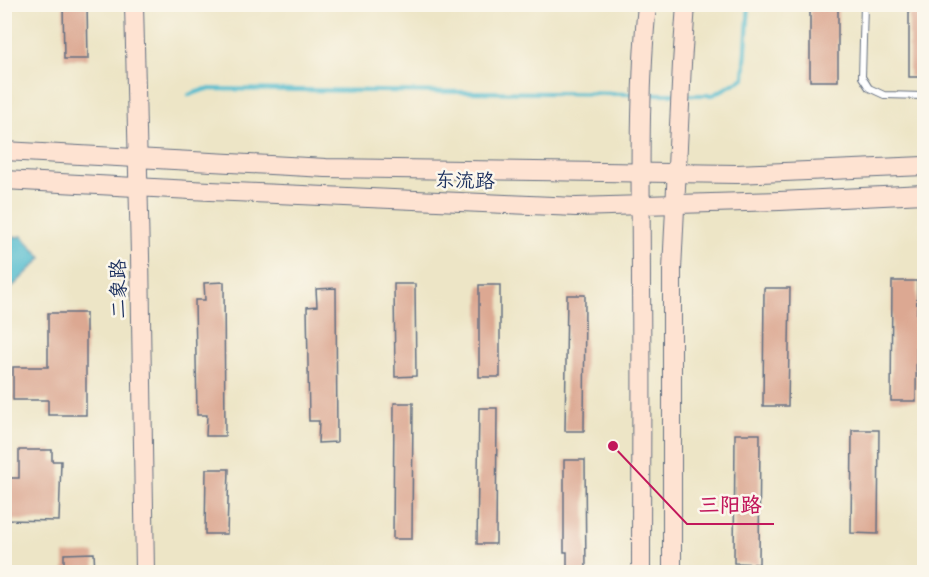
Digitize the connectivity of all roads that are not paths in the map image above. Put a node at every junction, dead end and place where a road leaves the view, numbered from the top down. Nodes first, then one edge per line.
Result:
1 (134, 4) edge
2 (647, 4) edge
3 (686, 4) edge
4 (864, 4) edge
5 (924, 96) edge
6 (4, 151) edge
7 (138, 158) junction
8 (924, 166) edge
9 (640, 172) junction
10 (677, 173) junction
11 (4, 180) edge
12 (138, 188) junction
13 (924, 194) edge
14 (675, 204) junction
15 (640, 205) junction
16 (145, 573) edge
17 (641, 573) edge
18 (672, 573) edge

1 - 7 main road, 二象路
2 - 9 main road
3 - 10 main road
4 - 5 lane
6 - 7 main road, 东流路
7 - 9 main road, 东流路
7 - 12 main road, 二象路
8 - 10 main road, 东流路
9 - 10 main road, 东流路
9 - 15 main road
10 - 14 main road
11 - 12 main road, 东流路
12 - 15 main road, 东流路
12 - 16 main road, 二象路
13 - 14 main road, 东流路
14 - 15 main road, 东流路
14 - 18 main road
15 - 17 main road

